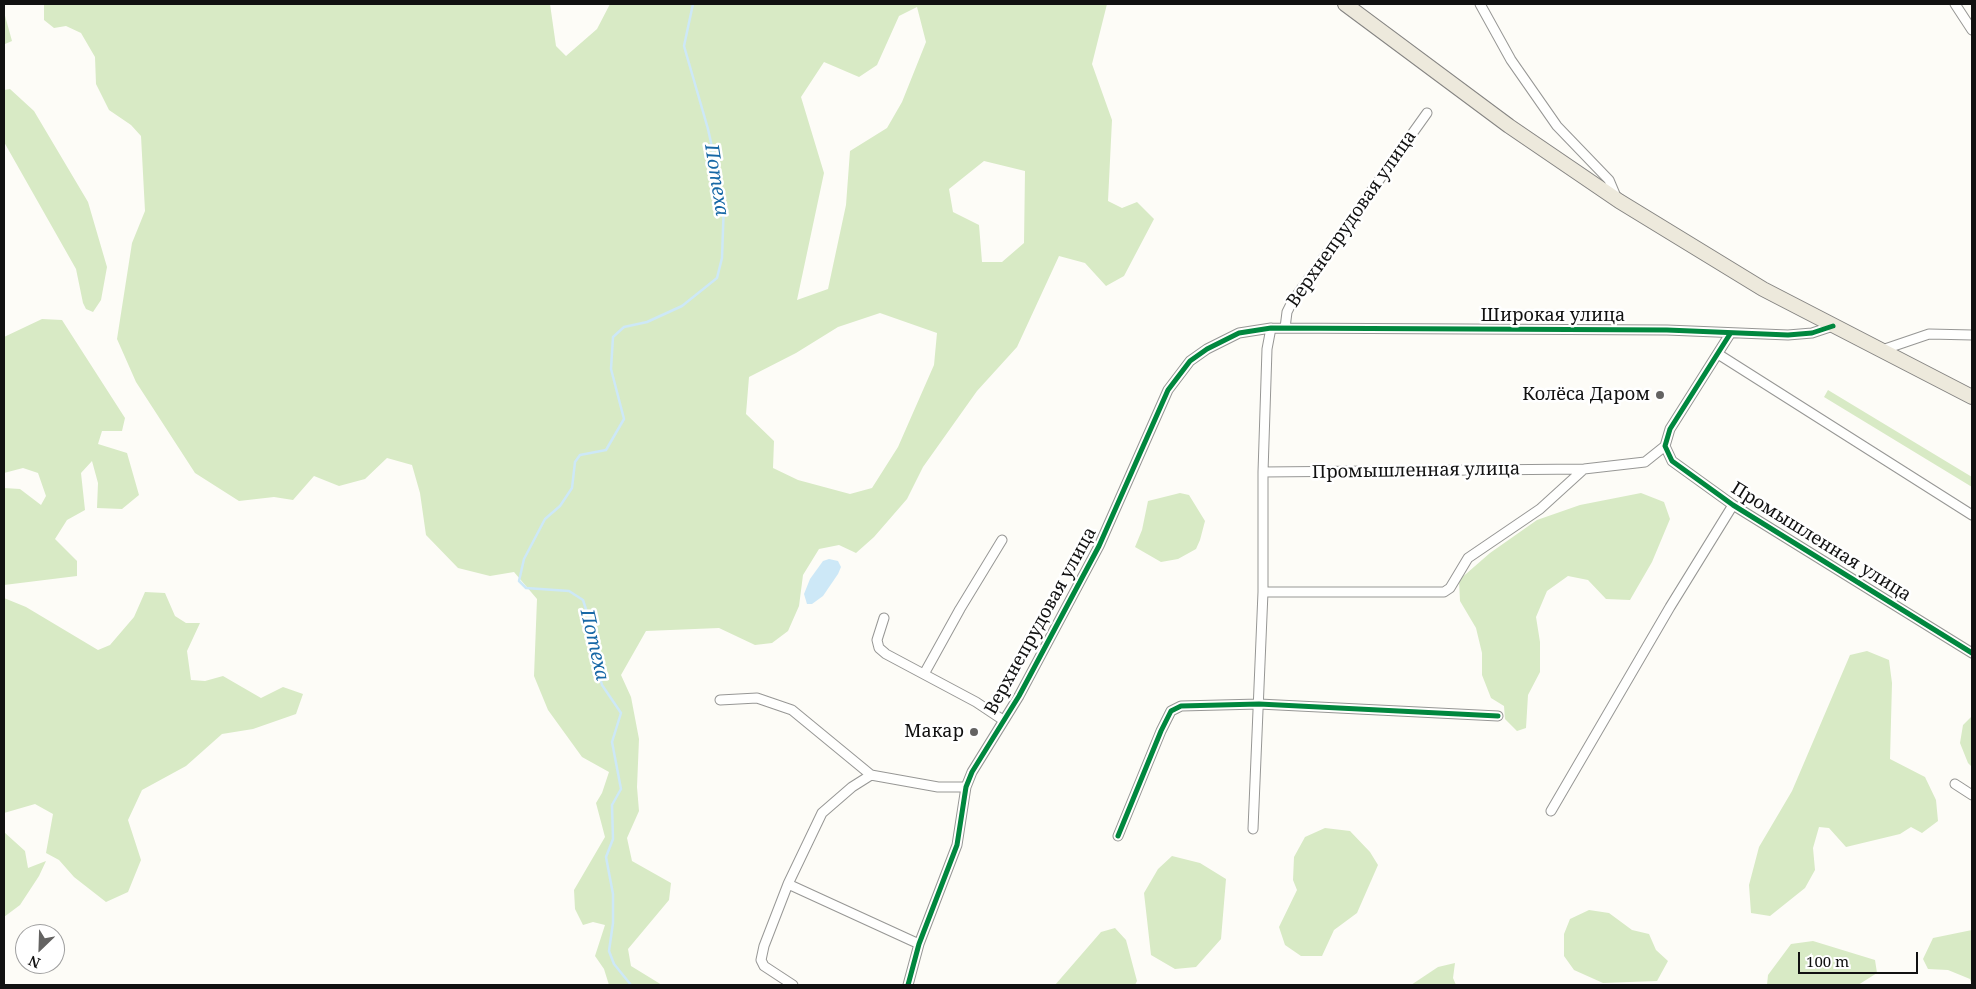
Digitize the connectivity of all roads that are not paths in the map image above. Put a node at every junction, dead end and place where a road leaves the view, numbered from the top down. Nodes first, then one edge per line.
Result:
1 (1345, 4) edge
2 (1480, 4) edge
3 (1955, 4) edge
4 (1972, 30) edge
5 (1427, 113) dead end
6 (1619, 201) junction
7 (1833, 326) junction
8 (1271, 328) junction
9 (1285, 328) junction
10 (1730, 334) junction
11 (1972, 335) edge
12 (1882, 350) junction
13 (1718, 354) junction
14 (1972, 397) edge
15 (1664, 446) junction
16 (1584, 469) junction
17 (1263, 472) junction
18 (1733, 505) junction
19 (1972, 515) edge
20 (1002, 540) dead end
21 (1263, 592) junction
22 (884, 618) dead end
23 (1972, 653) edge
24 (924, 674) junction
25 (720, 700) dead end
26 (1259, 704) junction
27 (1498, 716) dead end
28 (1003, 720) junction
29 (871, 775) junction
30 (1955, 784) dead end
31 (966, 787) junction
32 (1972, 794) edge
33 (1551, 811) dead end
34 (1253, 829) dead end
35 (1118, 836) dead end
36 (788, 884) junction
37 (919, 944) junction
38 (793, 985) edge
39 (908, 985) edge

1 - 6 main road
2 - 6 street
3 - 4 street
5 - 9 street, Верхнепрудовая улица
6 - 7 main road
7 - 10 street, Широкая улица
7 - 12 main road
8 - 9 street, Широкая улица
8 - 17 street
8 - 28 street, Верхнепрудовая улица
9 - 10 street, Широкая улица
10 - 13 street
11 - 12 street
12 - 14 main road
13 - 15 street
13 - 19 street
15 - 16 street, Промышленная улица
15 - 18 street, Промышленная улица
16 - 17 street, Промышленная улица
16 - 21 street
17 - 21 street
18 - 23 street, Промышленная улица
18 - 33 street
20 - 24 street
21 - 26 street
22 - 24 street
24 - 28 street
25 - 29 street
26 - 27 street
26 - 34 street
26 - 35 street
28 - 31 street, Верхнепрудовая улица
29 - 31 street
29 - 36 street
30 - 32 street
31 - 37 street, Верхнепрудовая улица
36 - 37 street
36 - 38 street
37 - 39 street, Верхнепрудовая улица

